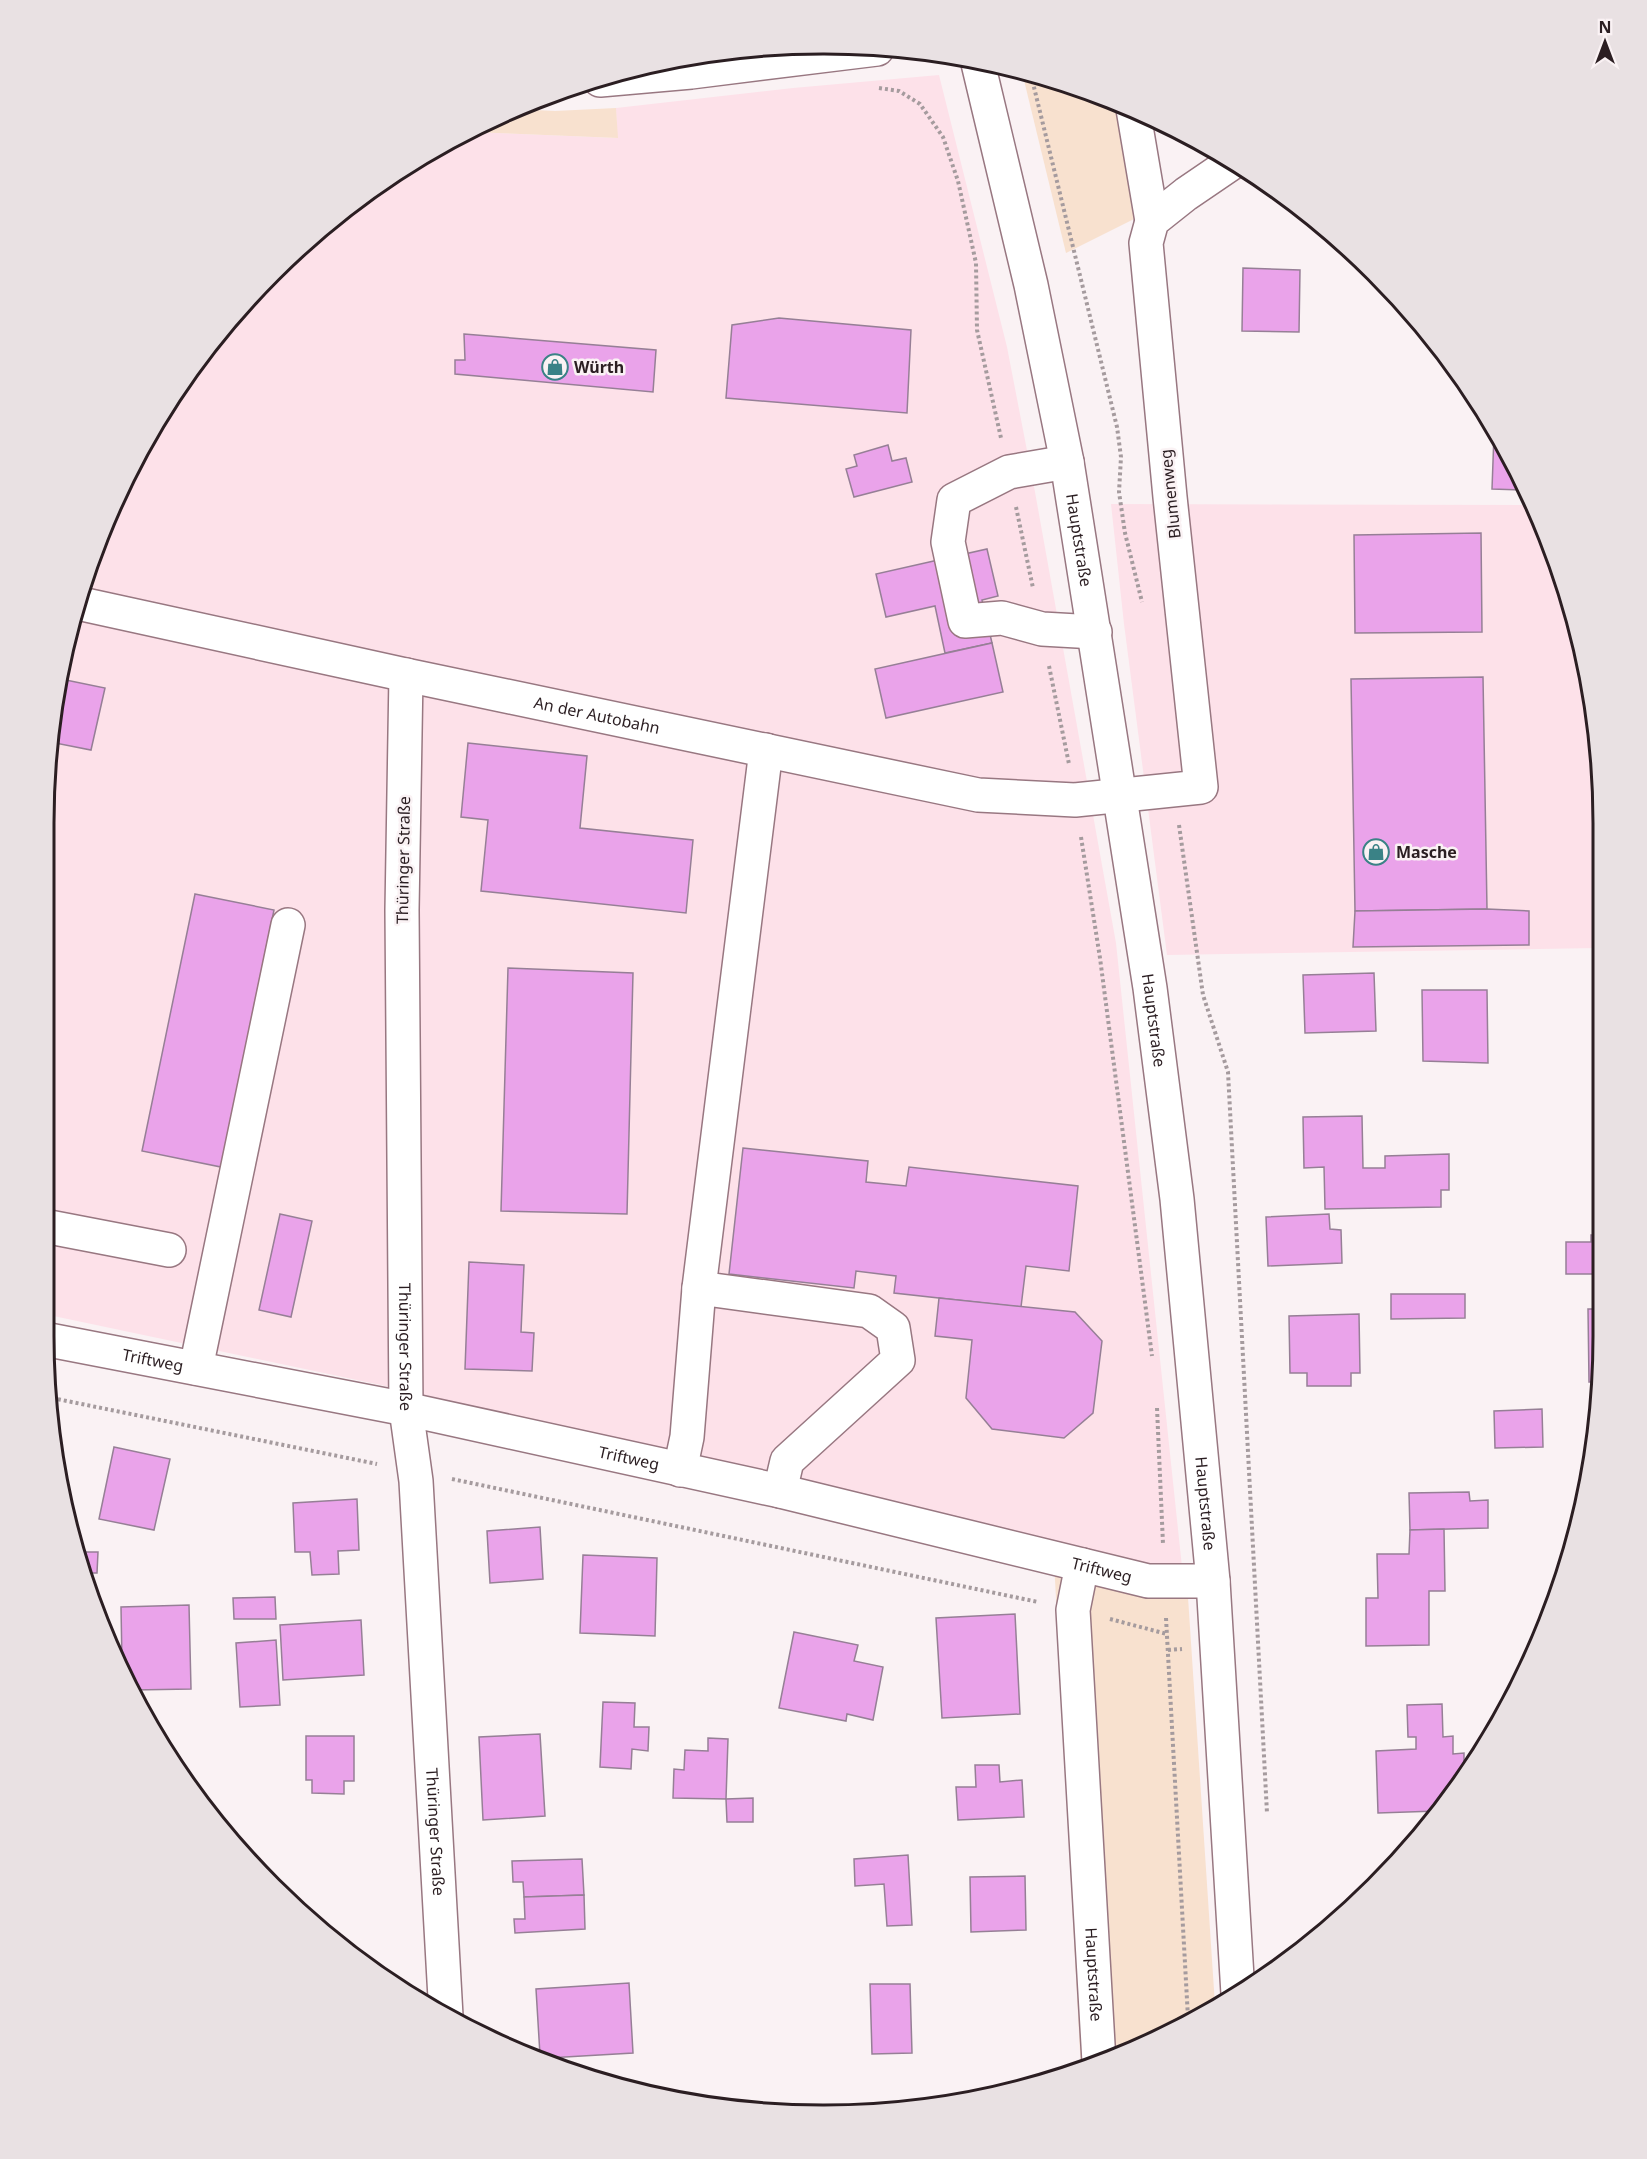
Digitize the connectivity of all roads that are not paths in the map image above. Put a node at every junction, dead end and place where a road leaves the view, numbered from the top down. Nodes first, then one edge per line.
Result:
1 (834, 54) edge
2 (980, 70) edge
3 (639, 77) edge
4 (1135, 120) edge
5 (1225, 168) edge
6 (1152, 221) junction
7 (1067, 462) junction
8 (86, 605) edge
9 (1095, 632) junction
10 (406, 675) junction
11 (766, 750) junction
12 (1120, 795) junction
13 (288, 925) dead end
14 (54, 1228) edge
15 (169, 1250) dead end
16 (699, 1288) junction
17 (54, 1341) edge
18 (196, 1368) junction
19 (406, 1409) junction
20 (681, 1470) junction
21 (780, 1491) junction
22 (1082, 1564) junction
23 (1213, 1581) junction
24 (1237, 1984) edge
25 (445, 2005) edge
26 (1099, 2053) edge

1 - 3 main road
2 - 7 main road, Hauptstraße
4 - 6 main road
5 - 6 main road
6 - 12 main road, Blumenweg
7 - 9 main road, Hauptstraße
7 - 9 main road
8 - 10 main road, An der Autobahn
9 - 12 main road, Hauptstraße
10 - 11 main road, An der Autobahn
10 - 19 main road, Thüringer Straße
11 - 12 main road, An der Autobahn
11 - 16 main road
12 - 23 main road, Hauptstraße
13 - 18 main road
14 - 15 main road
16 - 20 main road
16 - 21 main road
17 - 18 main road, Triftweg
18 - 19 main road, Triftweg
19 - 20 main road, Triftweg
19 - 25 main road, Thüringer Straße
20 - 21 main road, Triftweg
21 - 22 main road, Triftweg
22 - 23 main road, Triftweg
22 - 26 main road, Hauptstraße
23 - 24 main road, Hauptstraße

